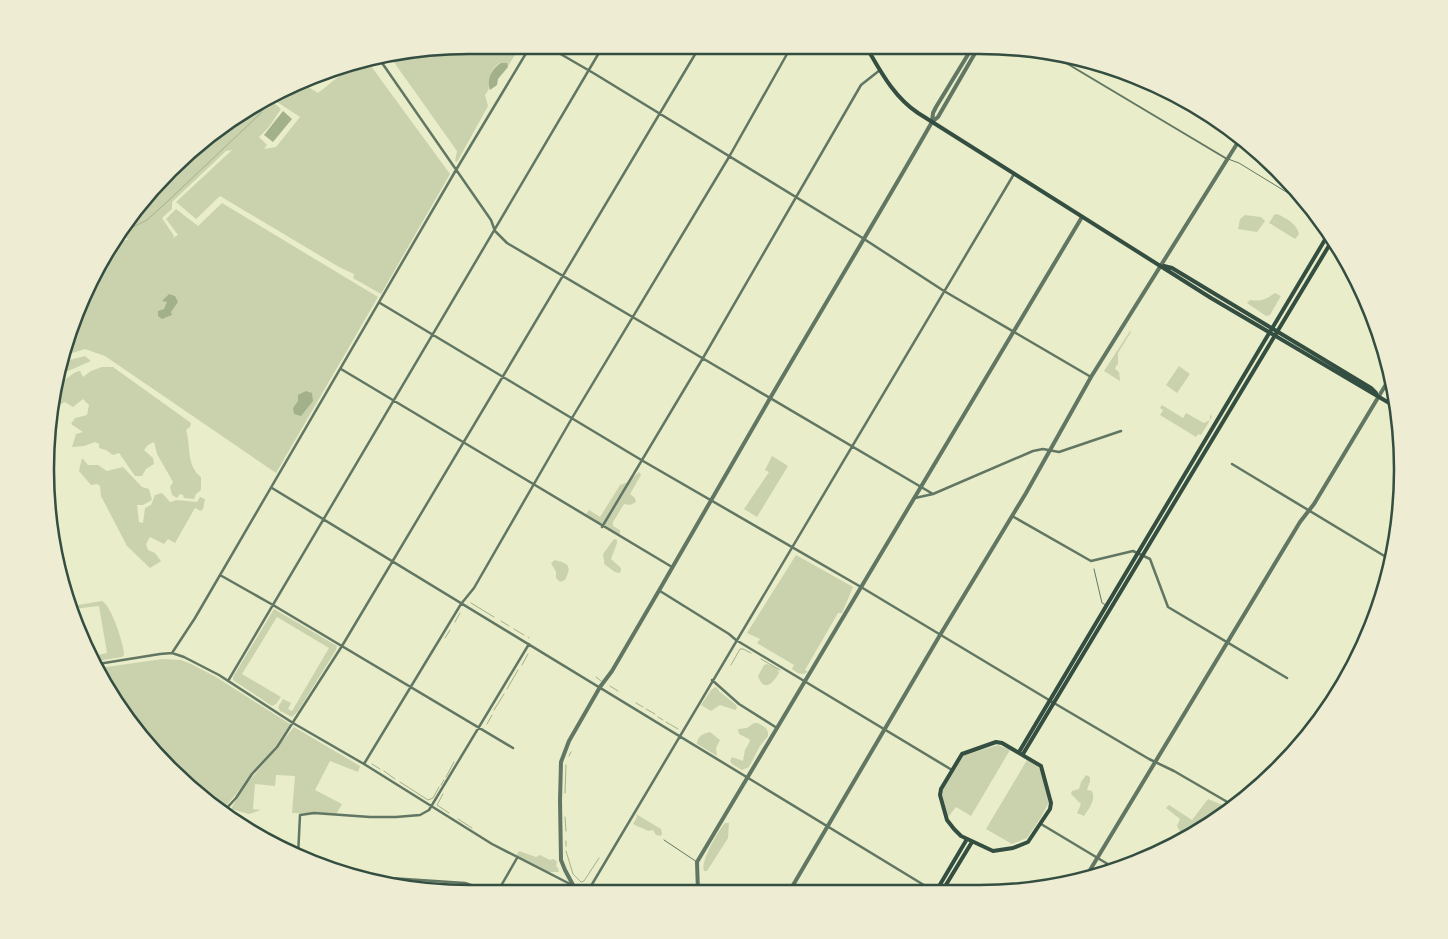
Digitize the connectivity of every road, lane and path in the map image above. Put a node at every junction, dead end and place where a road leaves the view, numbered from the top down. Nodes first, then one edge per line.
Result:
1 (526, 54) edge
2 (560, 54) edge
3 (598, 54) edge
4 (695, 54) edge
5 (788, 54) edge
6 (871, 54) edge
7 (968, 54) edge
8 (974, 54) edge
9 (382, 63) edge
10 (1068, 64) edge
11 (589, 70) junction
12 (880, 70) junction
13 (660, 114) junction
14 (932, 122) junction
15 (1237, 144) edge
16 (729, 157) junction
17 (1228, 159) junction
18 (456, 170) junction
19 (1014, 174) junction
20 (1291, 195) edge
21 (797, 198) junction
22 (1082, 217) junction
23 (494, 231) junction
24 (864, 240) junction
25 (1325, 240) edge
26 (1328, 245) edge
27 (1162, 266) junction
28 (563, 276) junction
29 (944, 291) junction
30 (380, 303) junction
31 (632, 317) junction
32 (1013, 331) junction
33 (1270, 331) junction
34 (1275, 333) junction
35 (433, 335) junction
36 (703, 358) junction
37 (341, 369) junction
38 (504, 376) junction
39 (1092, 377) junction
40 (1385, 385) edge
41 (1379, 396) junction
42 (770, 399) junction
43 (394, 400) junction
44 (1389, 402) edge
45 (572, 418) junction
46 (1121, 432) dead end
47 (463, 442) junction
48 (851, 446) junction
49 (1050, 450) junction
50 (643, 461) junction
51 (1232, 464) dead end
52 (534, 486) junction
53 (920, 486) junction
54 (272, 488) junction
55 (933, 494) junction
56 (913, 499) junction
57 (712, 500) junction
58 (1308, 511) junction
59 (1012, 516) junction
60 (323, 520) junction
61 (602, 526) junction
62 (792, 547) junction
63 (1138, 553) junction
64 (1143, 556) junction
65 (1385, 556) edge
66 (392, 561) junction
67 (674, 568) junction
68 (1094, 570) dead end
69 (220, 575) junction
70 (861, 587) junction
71 (660, 591) junction
72 (461, 604) junction
73 (273, 605) junction
74 (1107, 606) junction
75 (940, 634) junction
76 (736, 640) junction
77 (1228, 643) junction
78 (529, 644) junction
79 (342, 646) junction
80 (172, 653) junction
81 (102, 663) edge
82 (1287, 678) dead end
83 (712, 680) junction
84 (228, 681) junction
85 (805, 681) junction
86 (411, 687) junction
87 (600, 687) junction
88 (1052, 702) junction
89 (293, 723) junction
90 (479, 728) junction
91 (777, 728) junction
92 (885, 730) junction
93 (679, 736) junction
94 (513, 748) dead end
95 (1021, 753) junction
96 (1156, 762) junction
97 (364, 764) junction
98 (952, 770) junction
99 (748, 778) junction
100 (1228, 802) edge
101 (228, 807) edge
102 (432, 807) junction
103 (1041, 824) junction
104 (829, 826) junction
105 (967, 839) junction
106 (664, 840) dead end
107 (972, 842) junction
108 (298, 848) edge
109 (1098, 857) junction
110 (517, 858) junction
111 (697, 862) junction
112 (1109, 864) edge
113 (1090, 870) edge
114 (395, 878) edge
115 (471, 885) edge
116 (501, 885) edge
117 (573, 885) joint
118 (592, 885) edge
119 (698, 885) edge
120 (793, 885) edge
121 (925, 885) edge
122 (940, 885) edge
123 (946, 885) edge

1 - 18 street
2 - 11 street
3 - 11 street
4 - 13 street
5 - 16 street
6 - 12 main road
7 - 14 street
8 - 14 street
9 - 18 street
10 - 17 street
11 - 13 street
11 - 23 street
12 - 14 main road
12 - 21 street
13 - 16 street
13 - 28 street
14 - 19 main road
14 - 24 street
15 - 17 street
16 - 21 street
16 - 31 street
17 - 20 lane
17 - 27 street
18 - 23 street
18 - 30 street
19 - 22 main road
19 - 29 street
21 - 24 street
21 - 36 street
22 - 27 main road
22 - 32 street
23 - 28 street
23 - 35 street
24 - 29 street
24 - 42 street
25 - 33 main road
26 - 34 main road
27 - 33 main road
27 - 39 street
28 - 31 street
28 - 38 street
29 - 32 street
29 - 48 street
30 - 35 street
30 - 37 street
31 - 36 street
31 - 45 street
32 - 39 street
32 - 53 street
33 - 34 main road
33 - 63 main road
34 - 41 main road
34 - 64 main road
35 - 38 street
35 - 43 street
36 - 42 street
36 - 50 street
37 - 43 street
37 - 54 street
38 - 45 street
38 - 47 street
39 - 49 street
40 - 41 street
41 - 44 main road
41 - 58 street
42 - 48 street
42 - 57 street
43 - 47 street
43 - 60 street
45 - 50 street
45 - 52 street
46 - 49 street
47 - 52 street
47 - 66 street
48 - 53 street
48 - 62 street
49 - 55 street
49 - 59 street
50 - 57 street
50 - 61 street
51 - 58 street
52 - 61 street
52 - 72 street
53 - 55 street
53 - 56 street
54 - 60 street
54 - 69 street
55 - 56 street
56 - 70 street
57 - 62 street
57 - 67 street
58 - 65 street
58 - 77 street
59 - 63 street
59 - 75 street
60 - 66 street
60 - 73 street
61 - 67 street
62 - 70 street
62 - 76 street
63 - 64 street
63 - 74 main road
64 - 77 street
64 - 88 main road
66 - 72 street
66 - 79 street
67 - 71 street
68 - 74 lane
69 - 73 street
69 - 80 street
70 - 75 street
70 - 85 street
71 - 76 street
71 - 87 street
72 - 78 street
72 - 86 street
73 - 79 street
73 - 84 street
74 - 88 main road
75 - 88 street
75 - 92 street
76 - 83 street
76 - 85 street
77 - 82 street
77 - 96 street
78 - 87 street
78 - 90 street
79 - 86 street
79 - 89 street
80 - 81 street
80 - 84 street
83 - 91 street
83 - 93 street
84 - 89 street
85 - 91 street
85 - 92 street
86 - 90 street
86 - 97 street
87 - 93 street
87 - 117 street
88 - 95 main road
88 - 96 street
89 - 97 street
89 - 101 street
90 - 94 street
90 - 102 street
91 - 99 street
92 - 98 street
92 - 104 street
93 - 99 street
93 - 118 street
95 - 98 main road
95 - 103 main road
96 - 100 street
96 - 109 street
97 - 102 street
98 - 105 main road
99 - 104 street
99 - 111 street
102 - 108 street
102 - 110 street
103 - 107 main road
103 - 109 street
104 - 120 street
104 - 121 street
105 - 107 main road
105 - 122 main road
106 - 111 lane
107 - 123 main road
109 - 112 street
109 - 113 street
110 - 116 street
110 - 117 street
111 - 119 street
114 - 115 street

